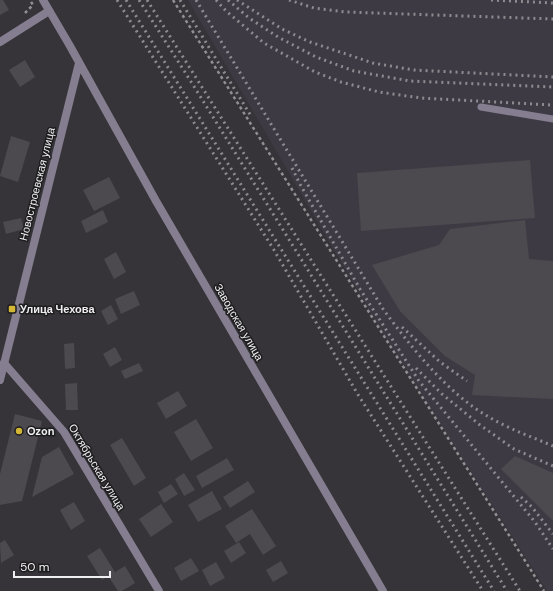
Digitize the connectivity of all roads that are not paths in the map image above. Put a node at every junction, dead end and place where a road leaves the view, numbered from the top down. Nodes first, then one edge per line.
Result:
1 (43, 0) edge
2 (49, 11) junction
3 (0, 42) edge
4 (79, 63) junction
5 (481, 107) dead end
6 (553, 120) edge
7 (4, 363) junction
8 (0, 380) edge
9 (159, 591) edge
10 (383, 591) edge

1 - 2 street
2 - 3 street
2 - 4 street
4 - 7 street, Новостроевская улица
4 - 10 street, Заводская улица
5 - 6 lane
7 - 8 street, Новостроевская улица
7 - 9 street, Октябрьская улица

